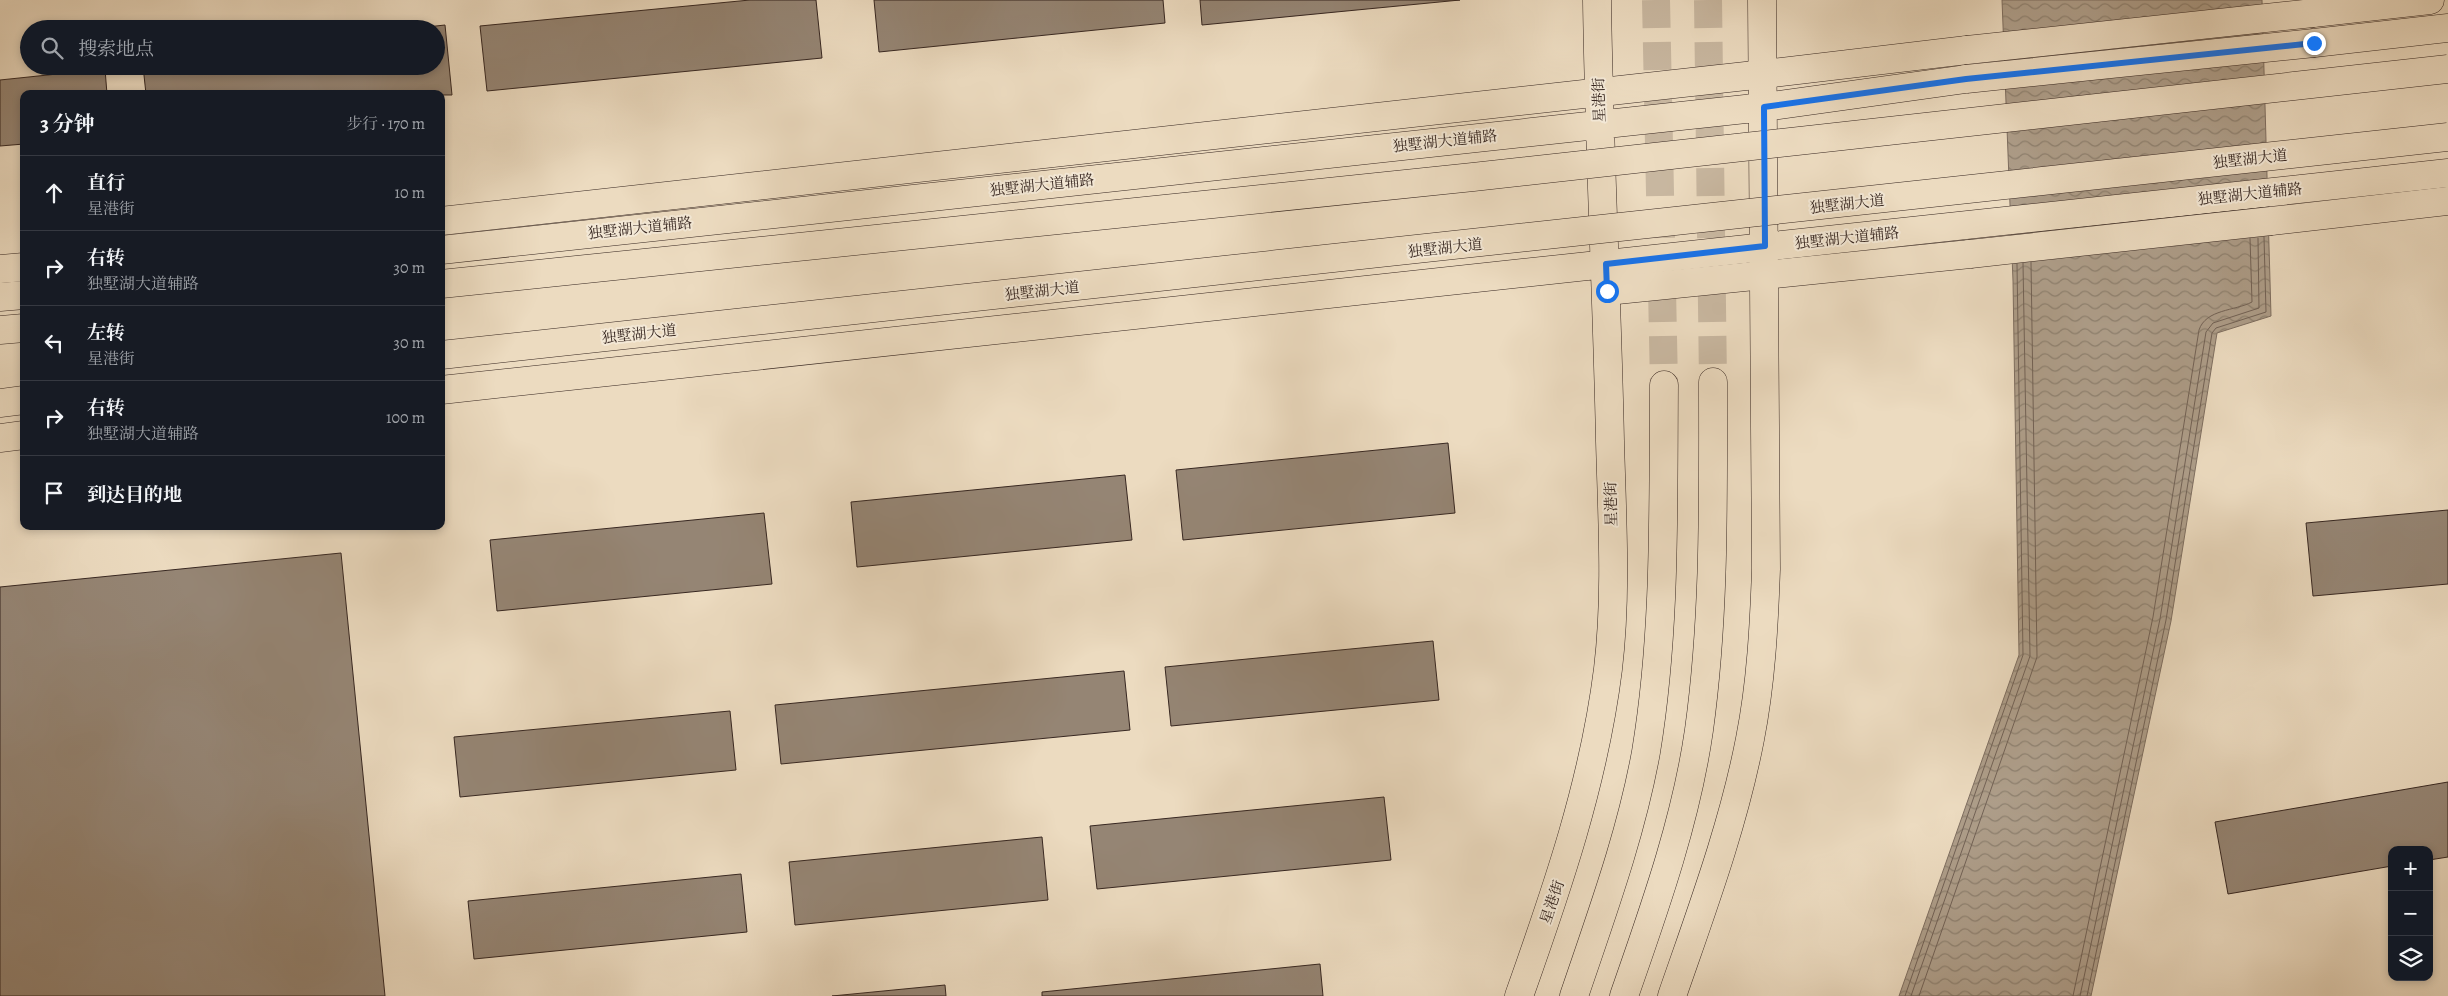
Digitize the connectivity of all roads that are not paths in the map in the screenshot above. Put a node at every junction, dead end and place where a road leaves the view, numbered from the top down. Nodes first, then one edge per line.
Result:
1 (1597, 0) edge
2 (1762, 0) edge
3 (2430, 0) edge
4 (2448, 28) edge
5 (2448, 68) edge
6 (1764, 74) junction
7 (1598, 93) junction
8 (1764, 107) junction
9 (1600, 124) junction
10 (2448, 138) edge
11 (2448, 173) edge
12 (2448, 201) edge
13 (445, 221) edge
14 (1765, 246) junction
15 (445, 250) edge
16 (1606, 264) junction
17 (20, 267) edge
18 (0, 269) edge
19 (1765, 274) junction
20 (445, 284) edge
21 (1607, 291) junction
22 (20, 295) edge
23 (0, 297) edge
24 (20, 328) edge
25 (0, 330) edge
26 (445, 356) edge
27 (1713, 382) tunnel mouth
28 (1664, 385) tunnel mouth
29 (445, 390) edge
30 (20, 400) edge
31 (0, 403) edge
32 (20, 436) edge
33 (0, 438) edge
34 (1519, 996) edge
35 (1574, 996) edge
36 (1624, 996) edge
37 (1672, 996) edge

1 - 7 main road, 星港街
2 - 6 main road
3 - 6 main road, bridge
4 - 8 main road, 独墅湖大道辅路, bridge
5 - 20 main road, bridge
6 - 7 main road
6 - 8 main road
7 - 9 main road, 星港街
7 - 13 main road
8 - 9 main road, 独墅湖大道辅路
8 - 14 main road
9 - 15 main road, 独墅湖大道辅路
9 - 16 main road, 星港街
10 - 26 main road, 独墅湖大道, bridge
11 - 14 main road, 独墅湖大道辅路
12 - 19 main road, bridge
14 - 16 main road, 独墅湖大道辅路
14 - 19 main road
16 - 21 main road, 星港街
16 - 29 main road, 独墅湖大道辅路
17 - 18 main road
19 - 21 main road
19 - 37 main road
21 - 34 main road, 星港街
22 - 23 main road
24 - 25 main road
27 - 36 main road
28 - 35 main road
30 - 31 main road
32 - 33 main road

